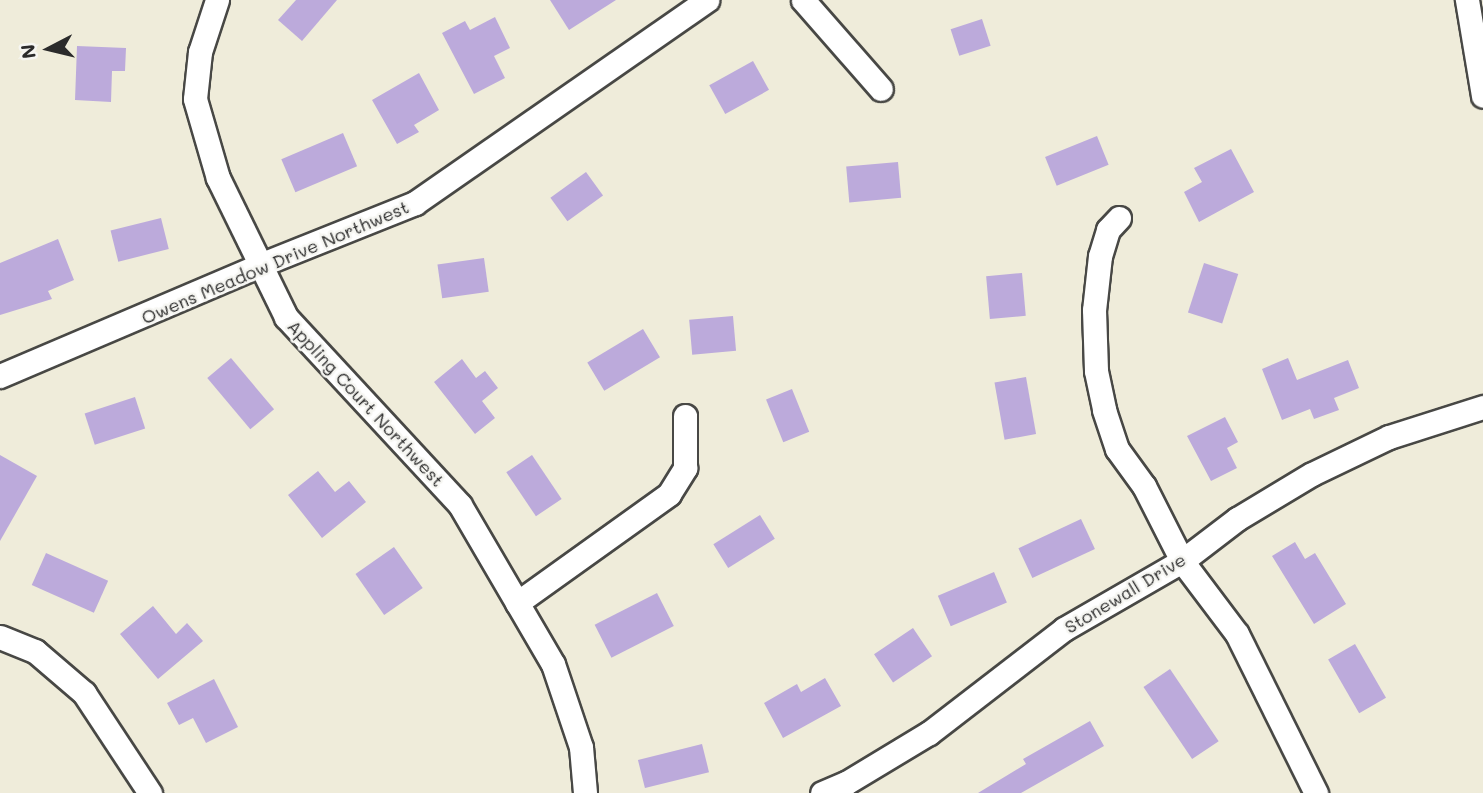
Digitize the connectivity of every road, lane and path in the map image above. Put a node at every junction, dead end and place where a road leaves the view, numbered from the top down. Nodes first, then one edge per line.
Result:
1 (217, 0) edge
2 (707, 0) edge
3 (803, 0) edge
4 (1467, 0) edge
5 (881, 89) dead end
6 (1483, 96) edge
7 (1119, 218) dead end
8 (260, 265) junction
9 (0, 376) edge
10 (1483, 407) edge
11 (685, 416) dead end
12 (1182, 561) junction
13 (517, 603) junction
14 (0, 637) edge
15 (150, 793) edge
16 (585, 793) edge
17 (822, 793) edge
18 (1316, 793) edge

1 - 8 street, Appling Court Northwest
2 - 8 street, Owens Meadow Drive Northwest
3 - 5 street
4 - 6 street
7 - 12 street
8 - 9 street, Owens Meadow Drive Northwest
8 - 13 street, Appling Court Northwest
10 - 12 street, Stonewall Drive
11 - 13 street
12 - 17 street, Stonewall Drive
12 - 18 street
13 - 16 street, Appling Court Northwest
14 - 15 street

